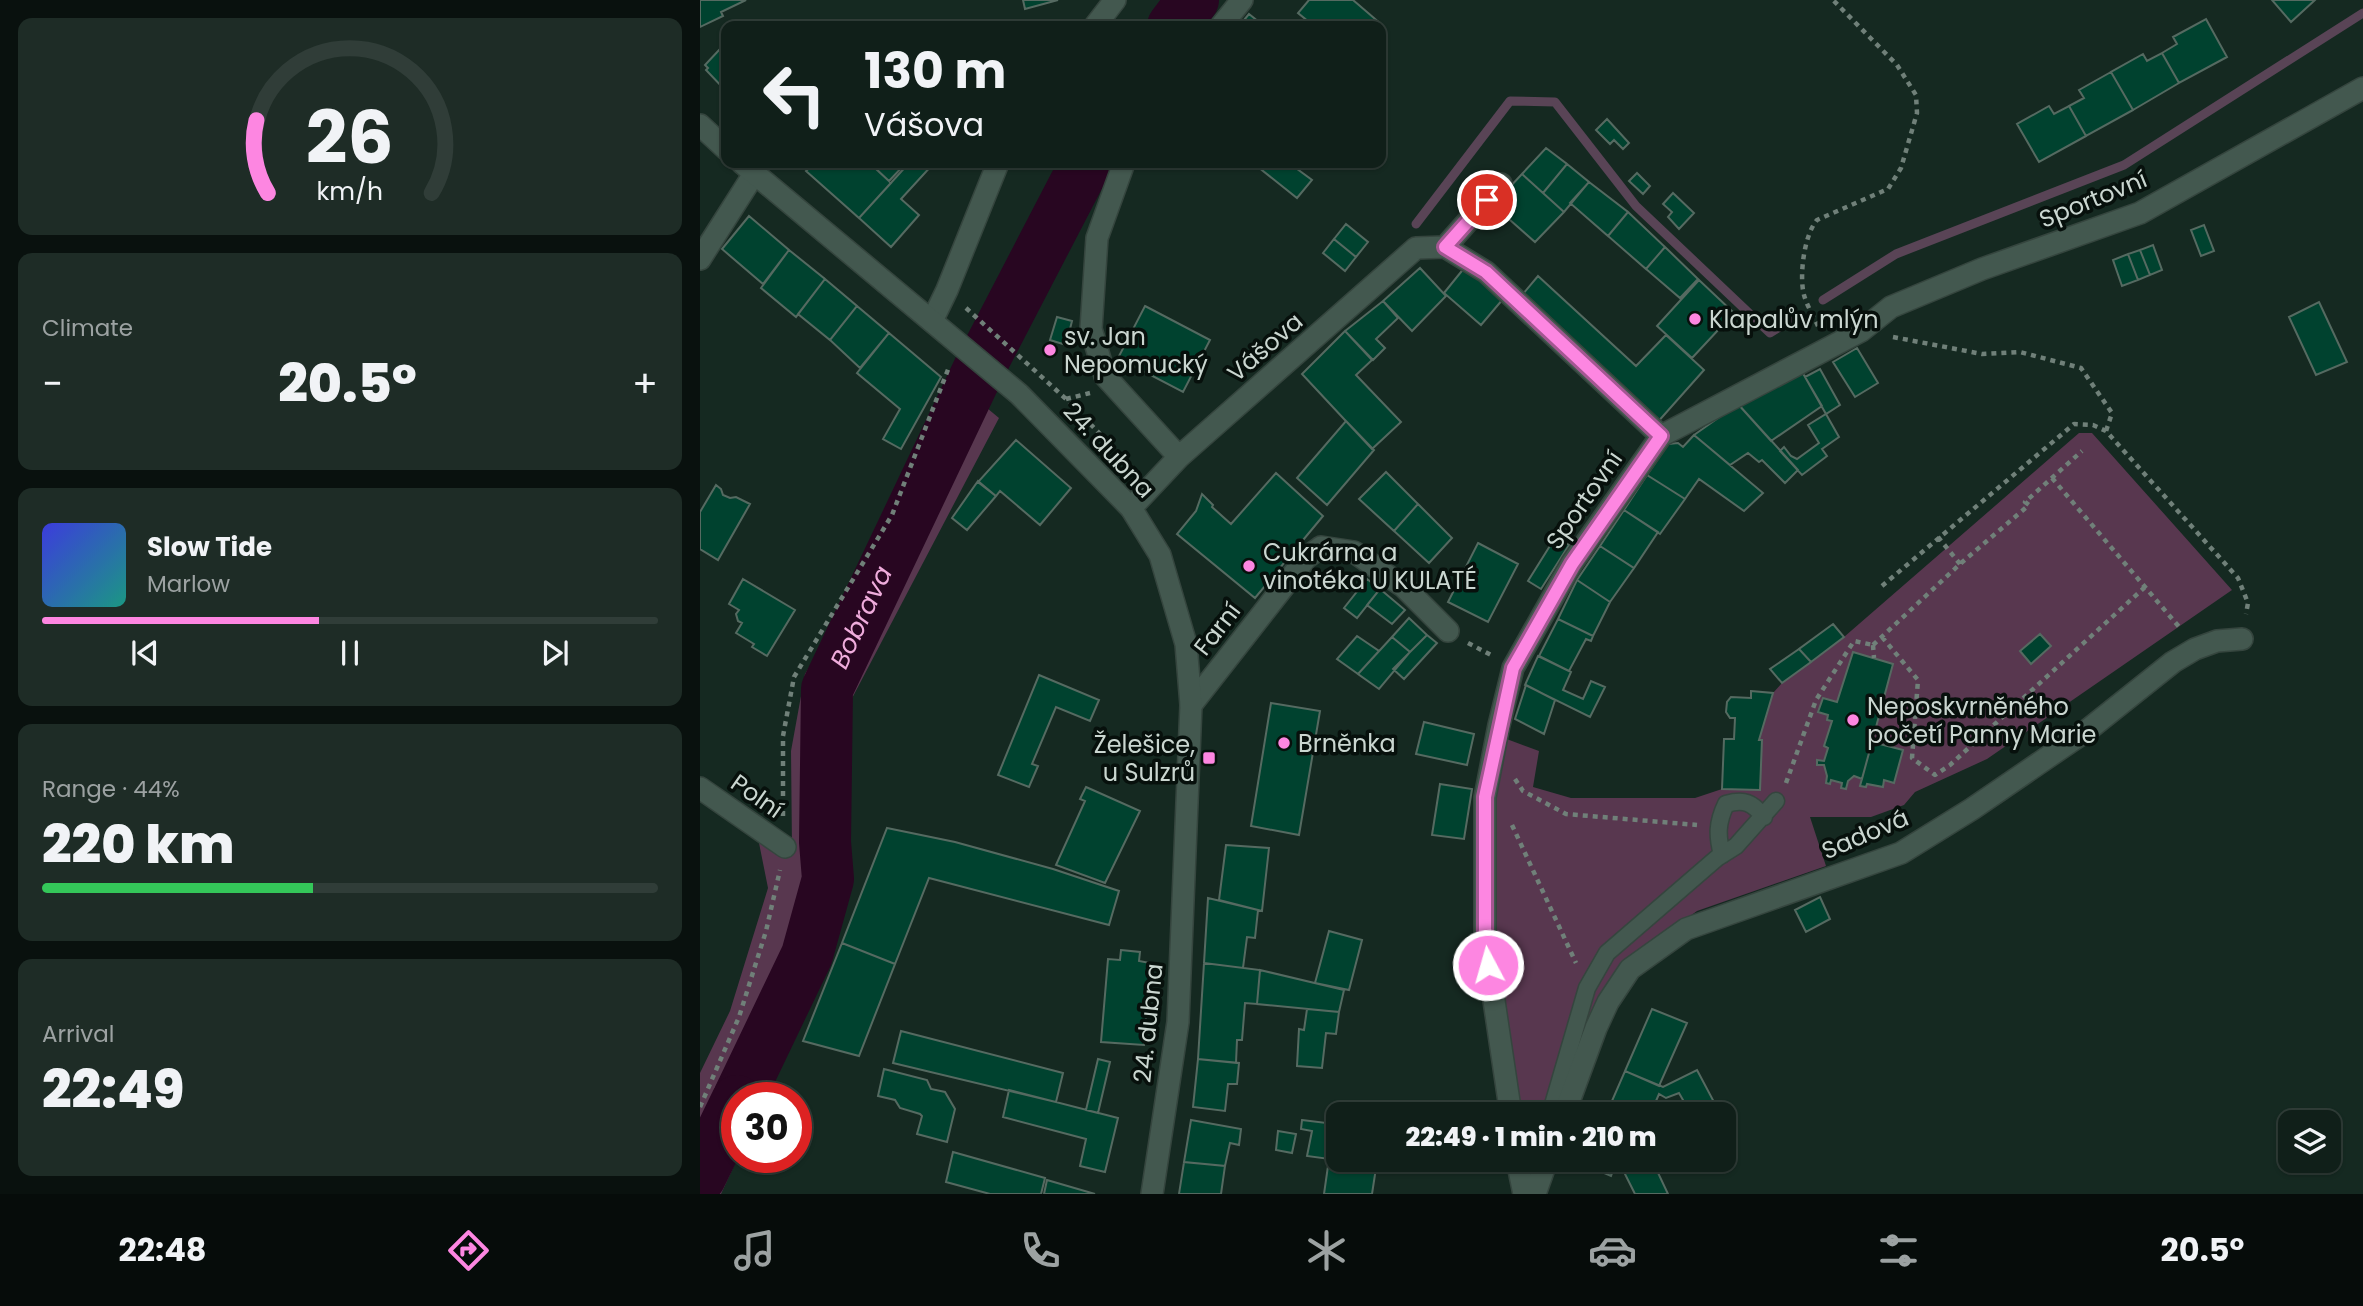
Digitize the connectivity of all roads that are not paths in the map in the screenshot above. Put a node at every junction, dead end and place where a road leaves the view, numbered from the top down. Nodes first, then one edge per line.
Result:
1 (1115, 0) edge
2 (1242, 0) edge
3 (1099, 21) edge
4 (1225, 21) edge
5 (2363, 88) edge
6 (700, 125) edge
7 (721, 144) edge
8 (748, 168) edge
9 (996, 168) edge
10 (1122, 168) edge
11 (1501, 184) dead end
12 (1445, 247) junction
13 (700, 259) edge
14 (932, 321) junction
15 (1661, 436) junction
16 (1179, 457) junction
17 (1131, 508) junction
18 (1448, 631) road end
19 (2242, 639) road end
20 (1191, 705) junction
21 (700, 788) edge
22 (1776, 801) road end
23 (1764, 817) junction
24 (785, 847) road end
25 (1722, 855) junction
26 (1509, 1102) edge
27 (1554, 1102) edge
28 (1569, 1102) edge
29 (1519, 1172) edge
30 (1543, 1172) edge
31 (1152, 1194) edge
32 (1524, 1194) edge
33 (1535, 1194) edge

1 - 3 street
2 - 4 street
5 - 15 street, Sportovní
6 - 7 street
8 - 13 street
8 - 14 street, 24. dubna
9 - 14 street
10 - 16 street
11 - 12 street
12 - 15 street
12 - 16 street, Vášova
14 - 17 street, 24. dubna
15 - 26 street, Sportovní
16 - 17 street, Vášova
17 - 20 street, 24. dubna
18 - 20 street, Farní
19 - 28 street, Sadová
20 - 31 street, 24. dubna
21 - 24 street, Polní
22 - 23 lane
23 - 25 lane
23 - 25 lane
25 - 27 lane
29 - 32 street
30 - 33 street

